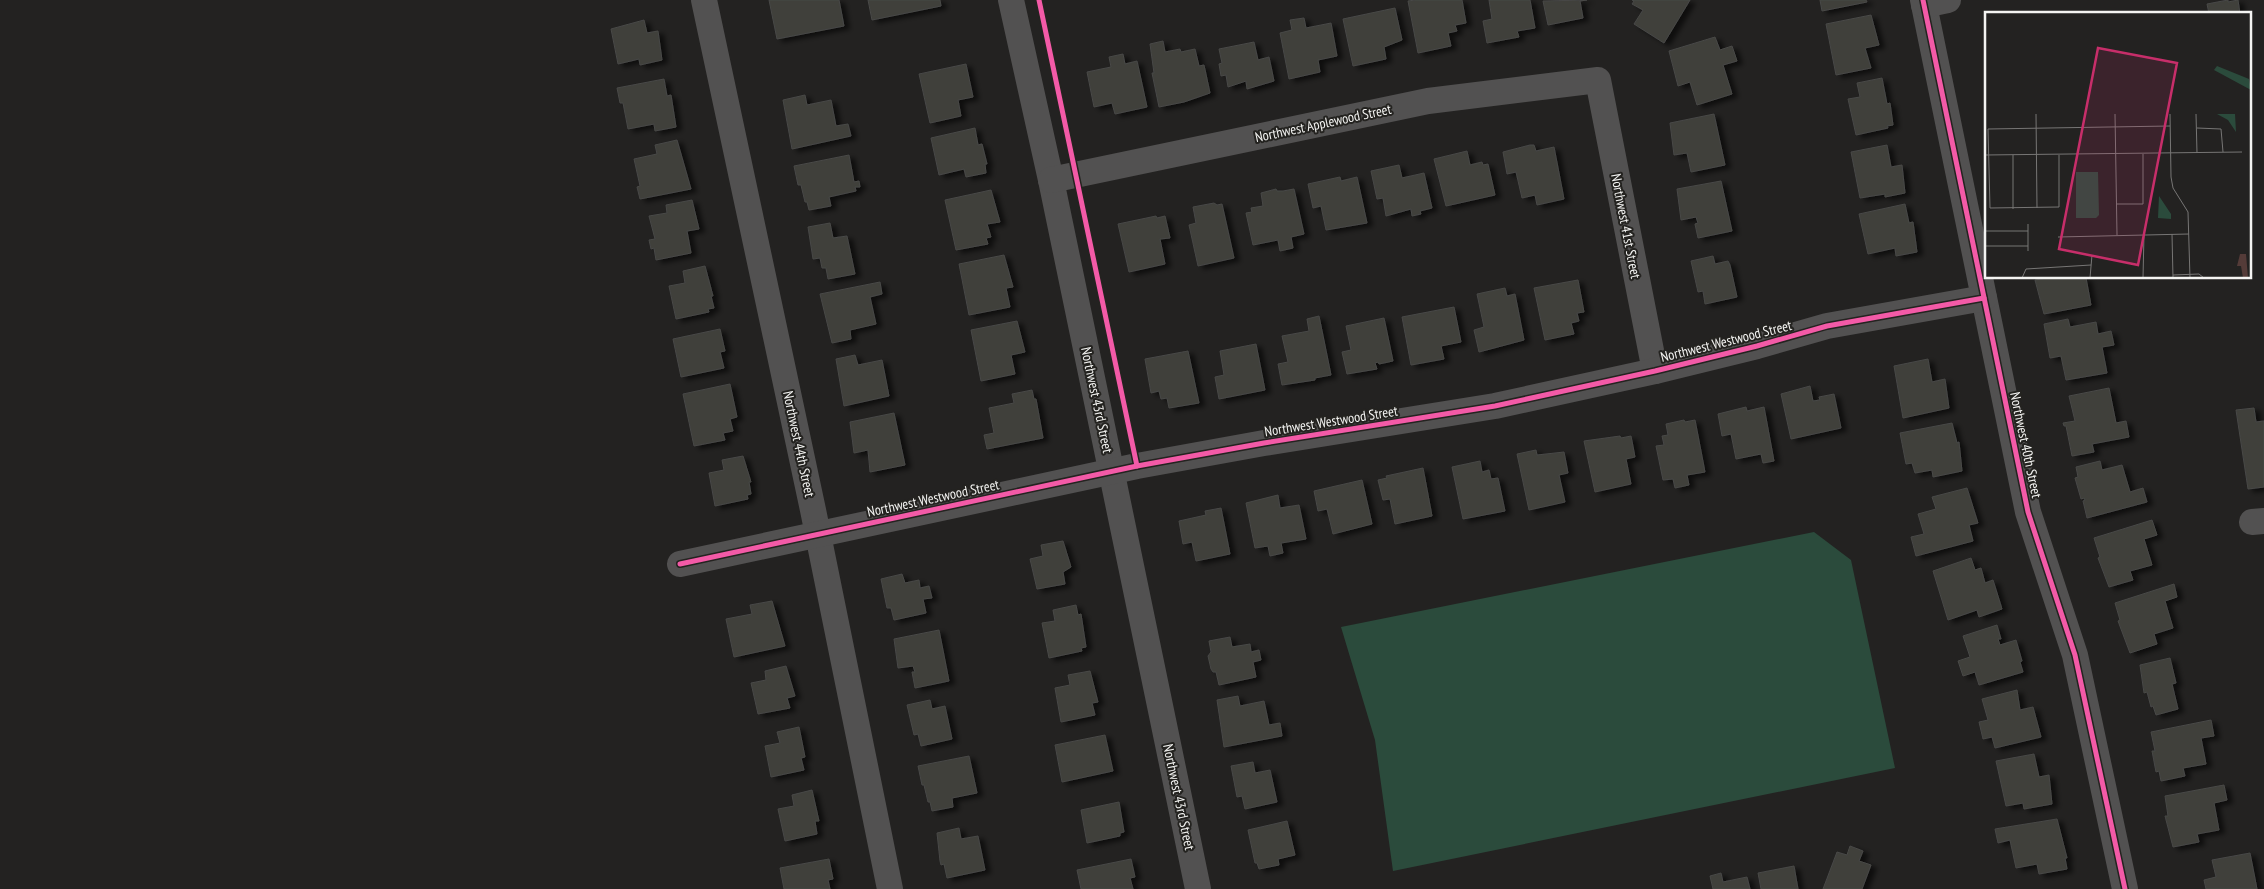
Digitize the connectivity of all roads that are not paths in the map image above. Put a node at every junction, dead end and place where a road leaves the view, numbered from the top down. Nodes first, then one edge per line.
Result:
1 (704, 0) edge
2 (1011, 0) edge
3 (1932, 2) edge
4 (1598, 80) joint
5 (1051, 180) junction
6 (1984, 298) junction
7 (1655, 371) junction
8 (1112, 472) junction
9 (818, 533) junction
10 (680, 564) dead end
11 (890, 889) edge
12 (1198, 889) edge
13 (2125, 889) edge

1 - 9 street, Northwest 44th Street
2 - 5 street, Northwest 43rd Street
3 - 6 street, Northwest 40th Street
4 - 5 street, Northwest Applewood Street
4 - 7 street, Northwest 41st Street
5 - 8 street, Northwest 43rd Street
6 - 7 street, Northwest Westwood Street
6 - 13 street, Northwest 40th Street
7 - 8 street, Northwest Westwood Street
8 - 9 street, Northwest Westwood Street
8 - 12 street, Northwest 43rd Street
9 - 10 street, Northwest Westwood Street
9 - 11 street, Northwest 44th Street

